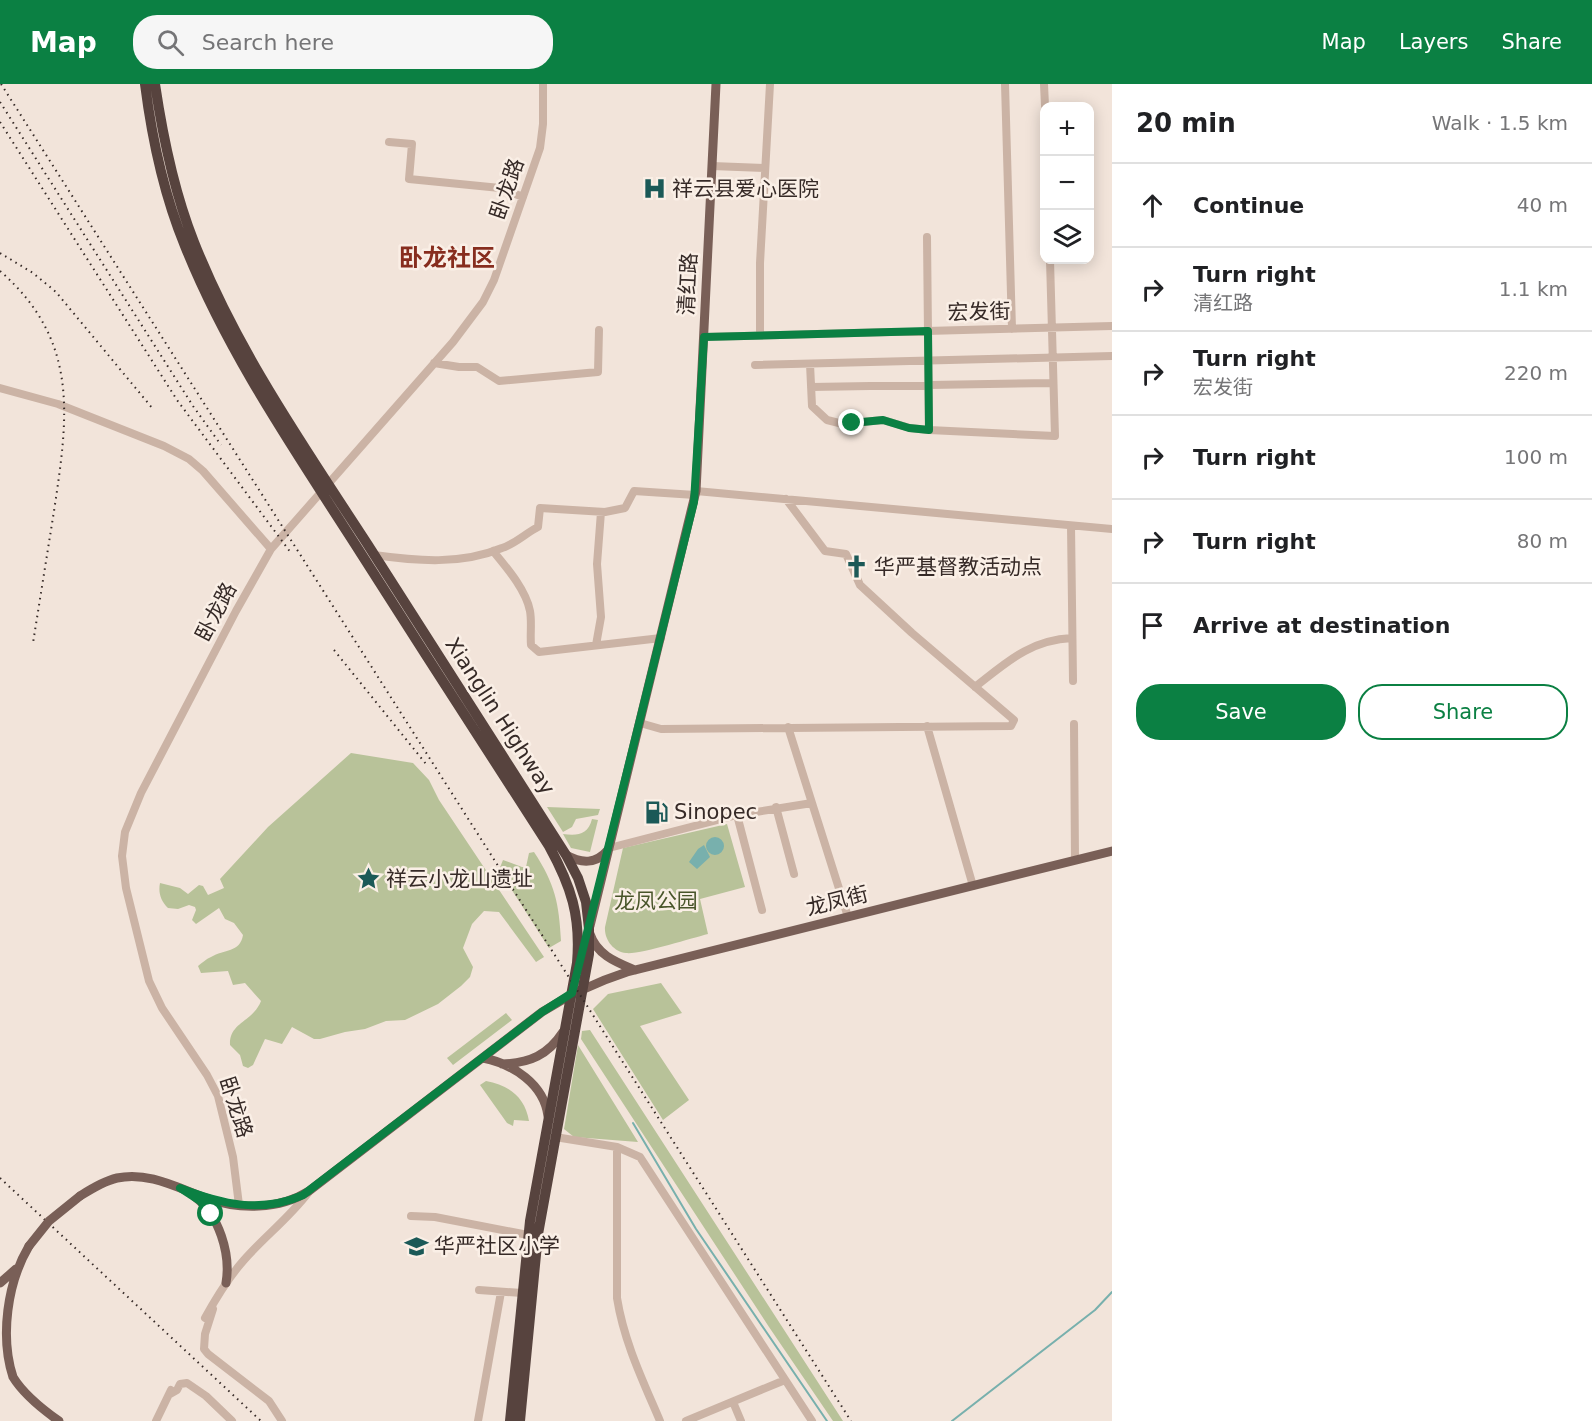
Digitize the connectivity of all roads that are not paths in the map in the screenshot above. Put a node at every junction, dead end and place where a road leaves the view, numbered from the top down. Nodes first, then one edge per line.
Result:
1 (145, 84) edge
2 (155, 84) edge
3 (543, 84) edge
4 (716, 84) edge
5 (770, 84) edge
6 (1005, 84) edge
7 (1044, 84) edge
8 (1045, 102) edge
9 (389, 142) dead end
10 (712, 166) junction
11 (765, 168) junction
12 (523, 197) junction
13 (927, 237) dead end
14 (1050, 264) edge
15 (1112, 326) edge
16 (1052, 328) junction
17 (1012, 329) junction
18 (599, 330) dead end
19 (928, 331) junction
20 (760, 336) junction
21 (704, 337) junction
22 (1112, 356) edge
23 (1053, 358) junction
24 (928, 361) junction
25 (434, 363) junction
26 (810, 364) junction
27 (755, 365) dead end
28 (1053, 383) junction
29 (928, 385) junction
30 (811, 387) junction
31 (0, 388) edge
32 (929, 430) junction
33 (325, 488) junction
34 (695, 493) junction
35 (786, 499) junction
36 (601, 512) junction
37 (1071, 525) junction
38 (1112, 529) edge
39 (271, 549) junction
40 (493, 551) junction
41 (374, 555) junction
42 (661, 638) junction
43 (1072, 638) junction
44 (596, 645) junction
45 (1073, 681) dead end
46 (975, 687) junction
47 (640, 723) junction
48 (1074, 724) dead end
49 (927, 726) junction
50 (788, 727) junction
51 (812, 803) junction
52 (776, 807) junction
53 (737, 815) junction
54 (609, 848) junction
55 (1112, 851) edge
56 (566, 855) junction
57 (1075, 860) junction
58 (794, 874) dead end
59 (973, 886) junction
60 (762, 910) dead end
61 (848, 917) junction
62 (589, 929) junction
63 (635, 970) junction
64 (584, 987) junction
65 (572, 993) junction
66 (563, 1032) junction
67 (483, 1058) junction
68 (502, 1064) junction
69 (548, 1119) junction
70 (555, 1137) junction
71 (617, 1147) junction
72 (180, 1188) junction
73 (309, 1191) junction
74 (239, 1205) junction
75 (411, 1216) dead end
76 (528, 1235) junction
77 (18, 1268) junction
78 (0, 1274) edge
79 (0, 1283) edge
80 (226, 1283) junction
81 (479, 1290) dead end
82 (501, 1292) junction
83 (522, 1293) junction
84 (216, 1298) junction
85 (205, 1318) dead end
86 (785, 1380) junction
87 (732, 1402) junction
88 (59, 1421) edge
89 (156, 1421) edge
90 (232, 1421) edge
91 (282, 1421) edge
92 (478, 1421) edge
93 (510, 1421) edge
94 (520, 1421) edge
95 (660, 1421) edge
96 (686, 1421) edge
97 (741, 1421) edge
98 (812, 1421) edge

1 - 33 highway, Xianglin Highway
2 - 33 highway, Xianglin Highway
3 - 12 street, 卧龙路
4 - 10 main road, 清红路
5 - 11 street
6 - 17 street
7 - 8 street
9 - 12 street
10 - 11 street
10 - 21 main road, 清红路
11 - 20 street
12 - 25 street, 卧龙路
13 - 19 street
14 - 16 street
15 - 16 street, 宏发街
16 - 17 street, 宏发街
16 - 23 street
17 - 19 street, 宏发街
18 - 25 street
19 - 20 street, 宏发街
19 - 24 street
20 - 21 street, 宏发街
21 - 34 main road, 清红路
22 - 23 street
23 - 24 street
23 - 28 street
24 - 26 street
24 - 29 street
25 - 33 street, 卧龙路
26 - 27 street
26 - 30 street
28 - 29 street
28 - 32 street
29 - 30 street
29 - 32 street
30 - 32 street
31 - 39 street
33 - 39 street, 卧龙路
33 - 41 highway, Xianglin Highway
33 - 65 highway, Xianglin Highway
34 - 35 street
34 - 36 street
34 - 42 main road, 清红路
35 - 37 street
35 - 46 street
36 - 40 street
36 - 44 street
37 - 38 street
37 - 43 street
39 - 74 street, 卧龙路
40 - 41 street
40 - 44 street
41 - 56 highway, Xianglin Highway
42 - 44 street
42 - 47 main road, 清红路
43 - 45 street
43 - 46 street
46 - 49 street
47 - 50 street
47 - 54 main road, 清红路
48 - 57 street
49 - 50 street
49 - 59 street
50 - 51 street
51 - 52 street
51 - 61 street
52 - 53 street
52 - 58 street
53 - 54 street
53 - 60 street
54 - 56 main road
54 - 62 main road, 清红路
55 - 57 main road, 龙凤街
56 - 62 highway, Xianglin Highway
57 - 59 main road, 龙凤街
59 - 61 main road, 龙凤街
61 - 63 main road, 龙凤街
62 - 63 main road
62 - 64 highway, Xianglin Highway
62 - 65 main road, 清红路
63 - 64 main road, 龙凤街
64 - 65 main road, 龙凤街
64 - 70 highway, Xianglin Highway
65 - 66 highway, Xianglin Highway
65 - 67 main road
66 - 68 main road
66 - 69 highway, Xianglin Highway
67 - 68 main road
67 - 73 main road
68 - 69 main road
69 - 76 highway, Xianglin Highway
70 - 71 street
70 - 94 highway, Xianglin Highway
71 - 86 street
71 - 95 street
72 - 74 main road
72 - 77 main road, bridge
72 - 80 main road
73 - 74 main road
73 - 80 street
75 - 76 street
76 - 83 highway, Xianglin Highway
77 - 78 main road
77 - 79 main road
77 - 88 main road
80 - 84 street
81 - 82 street
82 - 83 street
82 - 92 street
83 - 93 highway, Xianglin Highway
84 - 85 street
84 - 91 street
86 - 87 street
86 - 98 street
87 - 96 street
87 - 97 street
89 - 90 street

